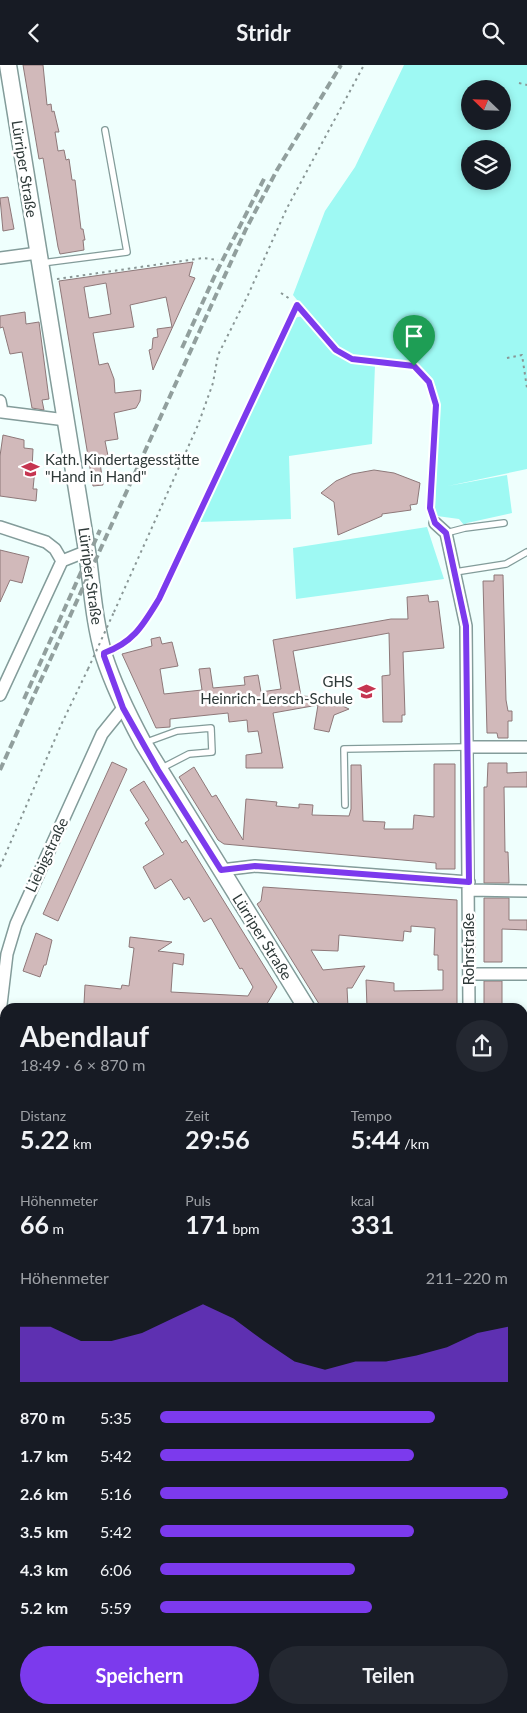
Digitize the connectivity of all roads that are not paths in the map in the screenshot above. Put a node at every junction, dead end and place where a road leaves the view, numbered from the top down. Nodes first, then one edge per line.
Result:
1 (8, 65) edge
2 (105, 131) dead end
3 (0, 258) edge
4 (39, 258) junction
5 (297, 305) road end
6 (0, 401) edge
7 (66, 420) junction
8 (435, 523) road end
9 (504, 523) dead end
10 (0, 527) edge
11 (446, 533) junction
12 (87, 551) junction
13 (527, 552) edge
14 (62, 561) junction
15 (455, 572) junction
16 (104, 653) junction
17 (0, 695) edge
18 (123, 708) junction
19 (143, 743) junction
20 (467, 747) junction
21 (527, 747) edge
22 (158, 770) junction
23 (345, 805) dead end
24 (221, 870) junction
25 (469, 886) junction
26 (527, 891) edge
27 (470, 974) junction
28 (527, 974) edge
29 (1, 1003) edge
30 (304, 1003) edge
31 (469, 1003) edge

1 - 4 street, Lürriper Straße
2 - 4 lane
3 - 4 street
4 - 7 street, Lürriper Straße
5 - 16 lane
6 - 7 street
7 - 12 street, Lürriper Straße
8 - 11 street
9 - 11 lane
10 - 14 street
11 - 15 street, Rohrstraße
12 - 14 street
12 - 16 street, Lürriper Straße
13 - 15 lane
14 - 17 street
15 - 20 street, Rohrstraße
16 - 18 street, Lürriper Straße
18 - 19 street, Lürriper Straße
18 - 29 street, Liebigstraße
19 - 22 street, Lürriper Straße
19 - 22 lane
20 - 21 street
20 - 23 lane
20 - 25 street, Rohrstraße
22 - 24 street, Lürriper Straße
24 - 25 street
24 - 30 street, Lürriper Straße
25 - 26 street
25 - 27 street, Rohrstraße
27 - 28 street
27 - 31 street, Rohrstraße

